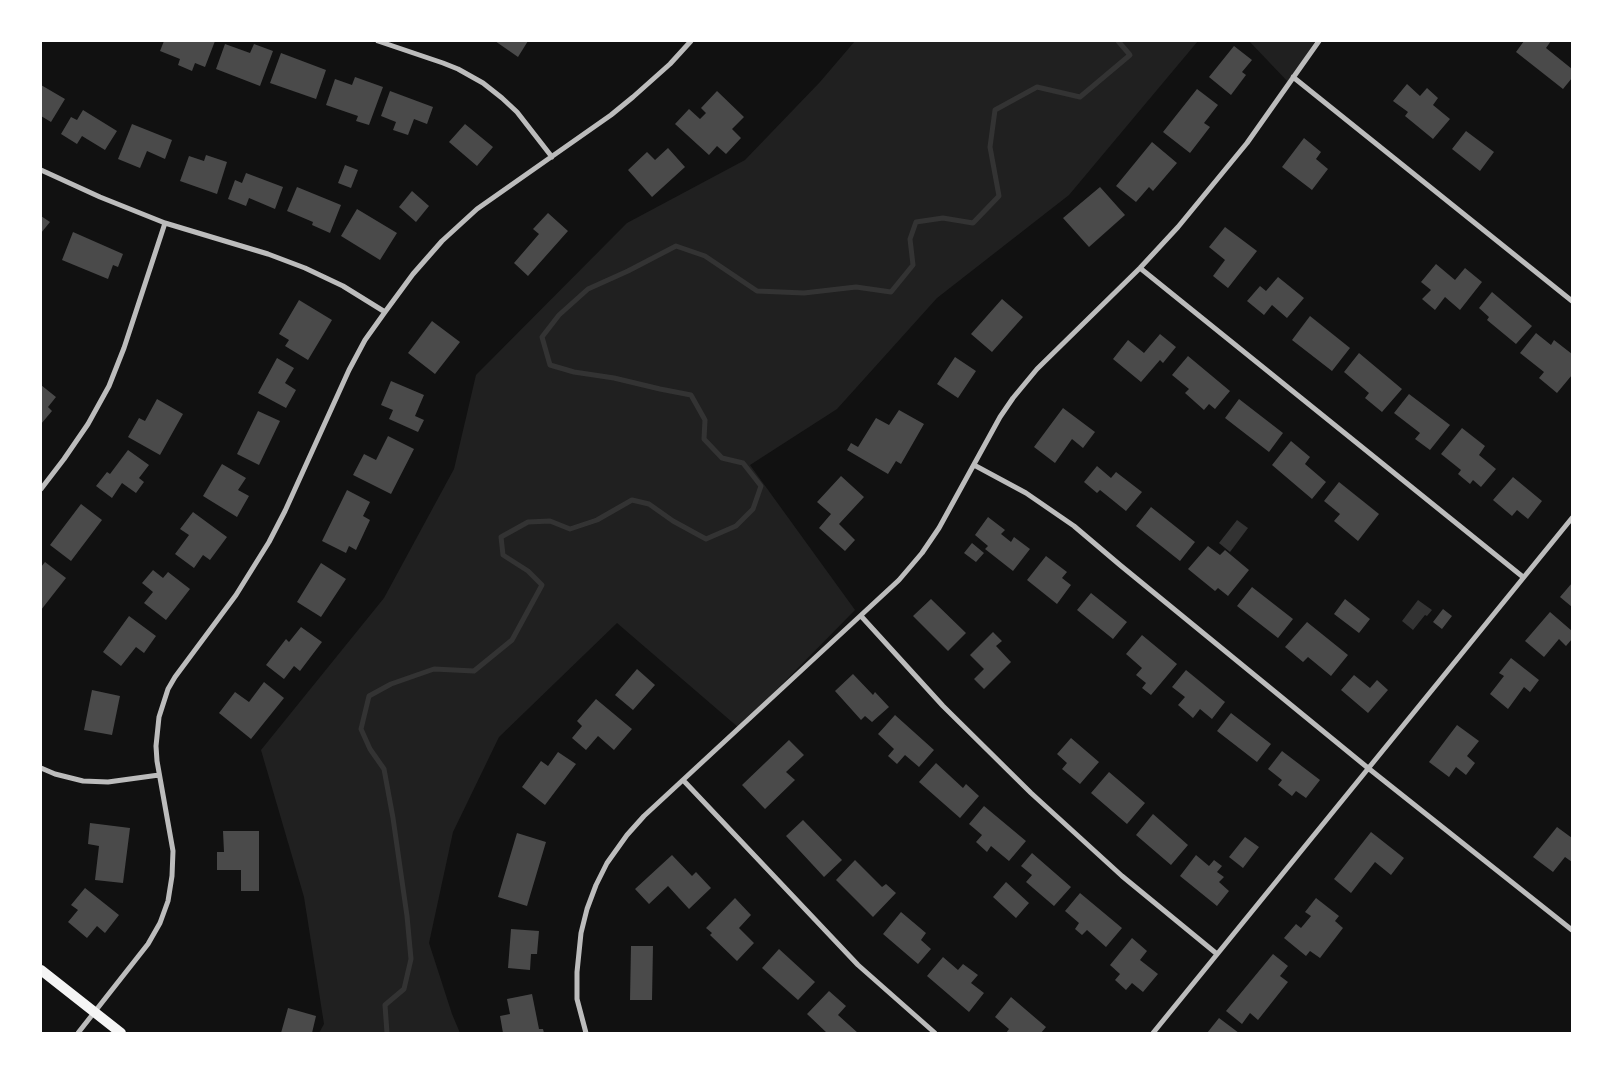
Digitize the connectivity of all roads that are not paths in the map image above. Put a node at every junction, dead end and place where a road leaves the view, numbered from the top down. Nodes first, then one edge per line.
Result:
1 (378, 41) edge
2 (691, 41) edge
3 (1319, 41) edge
4 (1293, 77) junction
5 (552, 157) junction
6 (41, 170) edge
7 (165, 223) junction
8 (1140, 268) junction
9 (1572, 301) edge
10 (385, 312) junction
11 (974, 465) junction
12 (42, 486) edge
13 (1572, 518) edge
14 (1523, 577) junction
15 (861, 616) junction
16 (41, 768) edge
17 (1368, 768) junction
18 (159, 775) junction
19 (683, 780) junction
20 (1572, 930) edge
21 (1217, 954) junction
22 (41, 970) edge
23 (94, 1012) junction
24 (78, 1033) edge
25 (121, 1033) edge
26 (586, 1033) edge
27 (935, 1033) edge
28 (1153, 1033) edge

1 - 5 street
2 - 5 street
3 - 4 street
4 - 8 street
4 - 9 street
5 - 10 street
6 - 7 street
7 - 10 street
7 - 12 street
8 - 11 street
8 - 14 street
10 - 18 street
11 - 15 street
11 - 17 street
13 - 14 street
14 - 17 street
15 - 19 street
15 - 21 street
16 - 18 street
17 - 20 street
17 - 21 street
18 - 23 street
19 - 26 street
19 - 27 street
21 - 28 street
22 - 23 main road
23 - 24 street
23 - 25 main road

